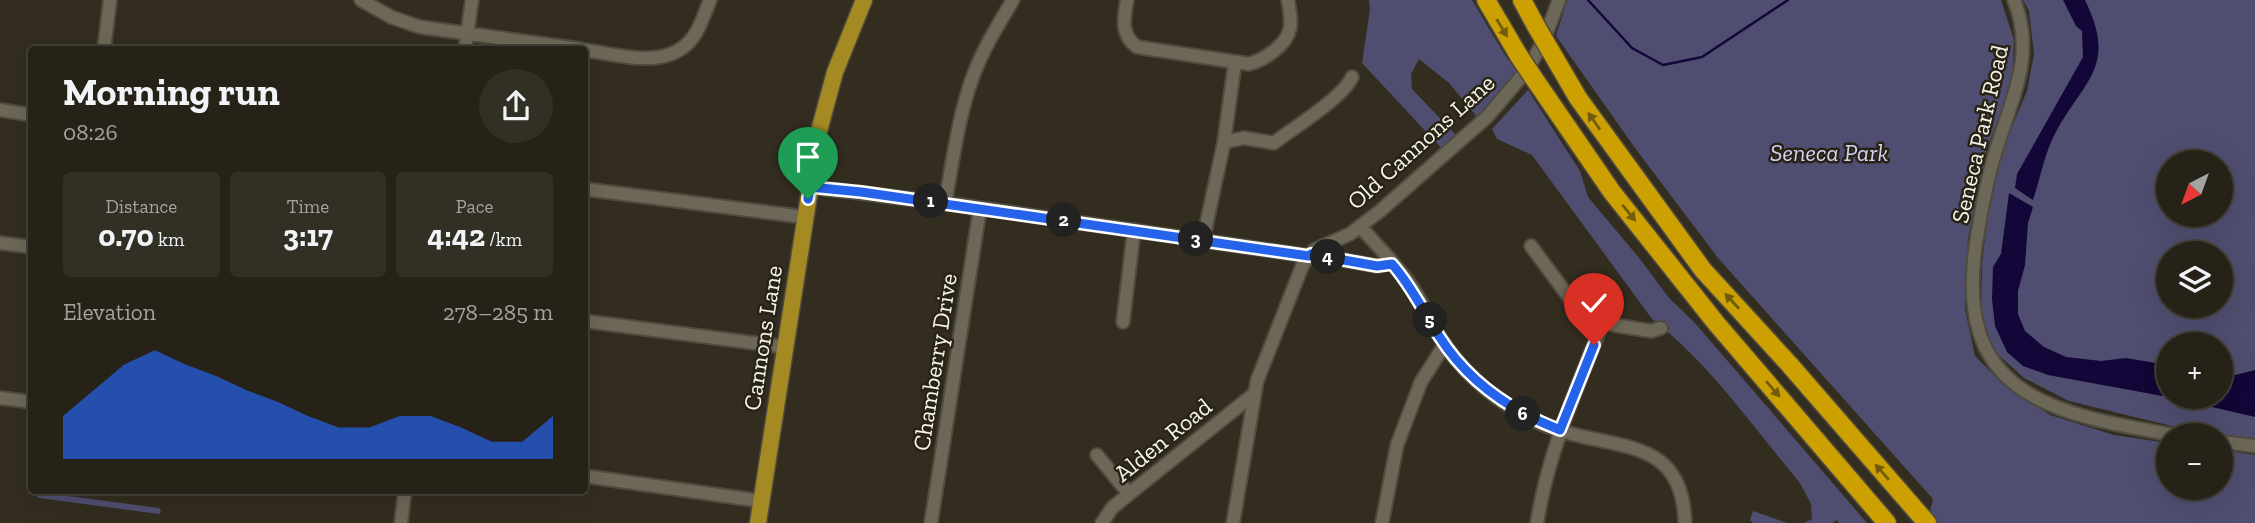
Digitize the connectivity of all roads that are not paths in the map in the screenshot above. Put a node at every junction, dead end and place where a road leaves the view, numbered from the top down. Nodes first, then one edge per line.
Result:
1 (110, 0) edge
2 (360, 0) edge
3 (472, 0) edge
4 (710, 0) edge
5 (864, 0) edge
6 (1013, 0) edge
7 (1127, 0) edge
8 (1288, 0) edge
9 (1486, 0) edge
10 (1522, 0) edge
11 (1559, 0) edge
12 (2014, 0) edge
13 (467, 34) junction
14 (104, 46) edge
15 (465, 46) edge
16 (559, 46) edge
17 (588, 50) edge
18 (1235, 62) junction
19 (1352, 77) dead end
20 (0, 110) edge
21 (28, 114) edge
22 (1224, 142) junction
23 (810, 187) junction
24 (588, 190) edge
25 (945, 203) junction
26 (980, 208) junction
27 (804, 217) junction
28 (1360, 226) junction
29 (1134, 230) junction
30 (1203, 240) junction
31 (0, 243) edge
32 (28, 246) edge
33 (1531, 246) dead end
34 (1310, 255) junction
35 (1392, 264) junction
36 (588, 322) edge
37 (1124, 322) dead end
38 (1603, 322) junction
39 (1661, 328) dead end
40 (1445, 344) junction
41 (785, 347) junction
42 (1254, 394) junction
43 (0, 398) edge
44 (28, 402) edge
45 (1560, 430) junction
46 (2156, 432) edge
47 (2233, 443) edge
48 (2255, 446) edge
49 (1097, 455) dead end
50 (588, 477) edge
51 (405, 494) edge
52 (1129, 494) junction
53 (761, 501) junction
54 (401, 523) edge
55 (758, 523) edge
56 (931, 523) edge
57 (1102, 523) edge
58 (1233, 523) edge
59 (1382, 523) edge
60 (1537, 523) edge
61 (1685, 523) edge
62 (1887, 523) edge
63 (1927, 523) edge

1 - 14 street
2 - 13 street
3 - 13 street
4 - 17 street
5 - 23 main road, Cannons Lane
6 - 25 street
7 - 18 street
8 - 18 street
9 -> 62 highway, bridge
63 -> 10 highway, bridge
11 - 28 street, Old Cannons Lane
12 - 46 street, Seneca Park Road
13 - 15 street
13 - 16 street
18 - 22 street
19 - 22 street
20 - 21 street
22 - 30 street
23 - 25 street
23 - 27 main road, Cannons Lane
24 - 27 street
25 - 26 street
26 - 29 street
26 - 56 street, Chamberry Drive
27 - 41 main road, Cannons Lane
28 - 34 street, Old Cannons Lane
28 - 35 street
29 - 30 street
29 - 37 street
30 - 34 street
31 - 32 street
33 - 38 street
34 - 35 street
34 - 42 street
35 - 40 street
36 - 41 street
38 - 39 street
38 - 45 street
40 - 45 street
40 - 59 street
41 - 53 main road, Cannons Lane
42 - 52 street, Alden Road
42 - 58 street
43 - 44 street
45 - 60 street
45 - 61 street
47 - 48 street
49 - 52 street
50 - 53 street
51 - 54 street
52 - 57 street, Alden Road
53 - 55 main road, Cannons Lane

